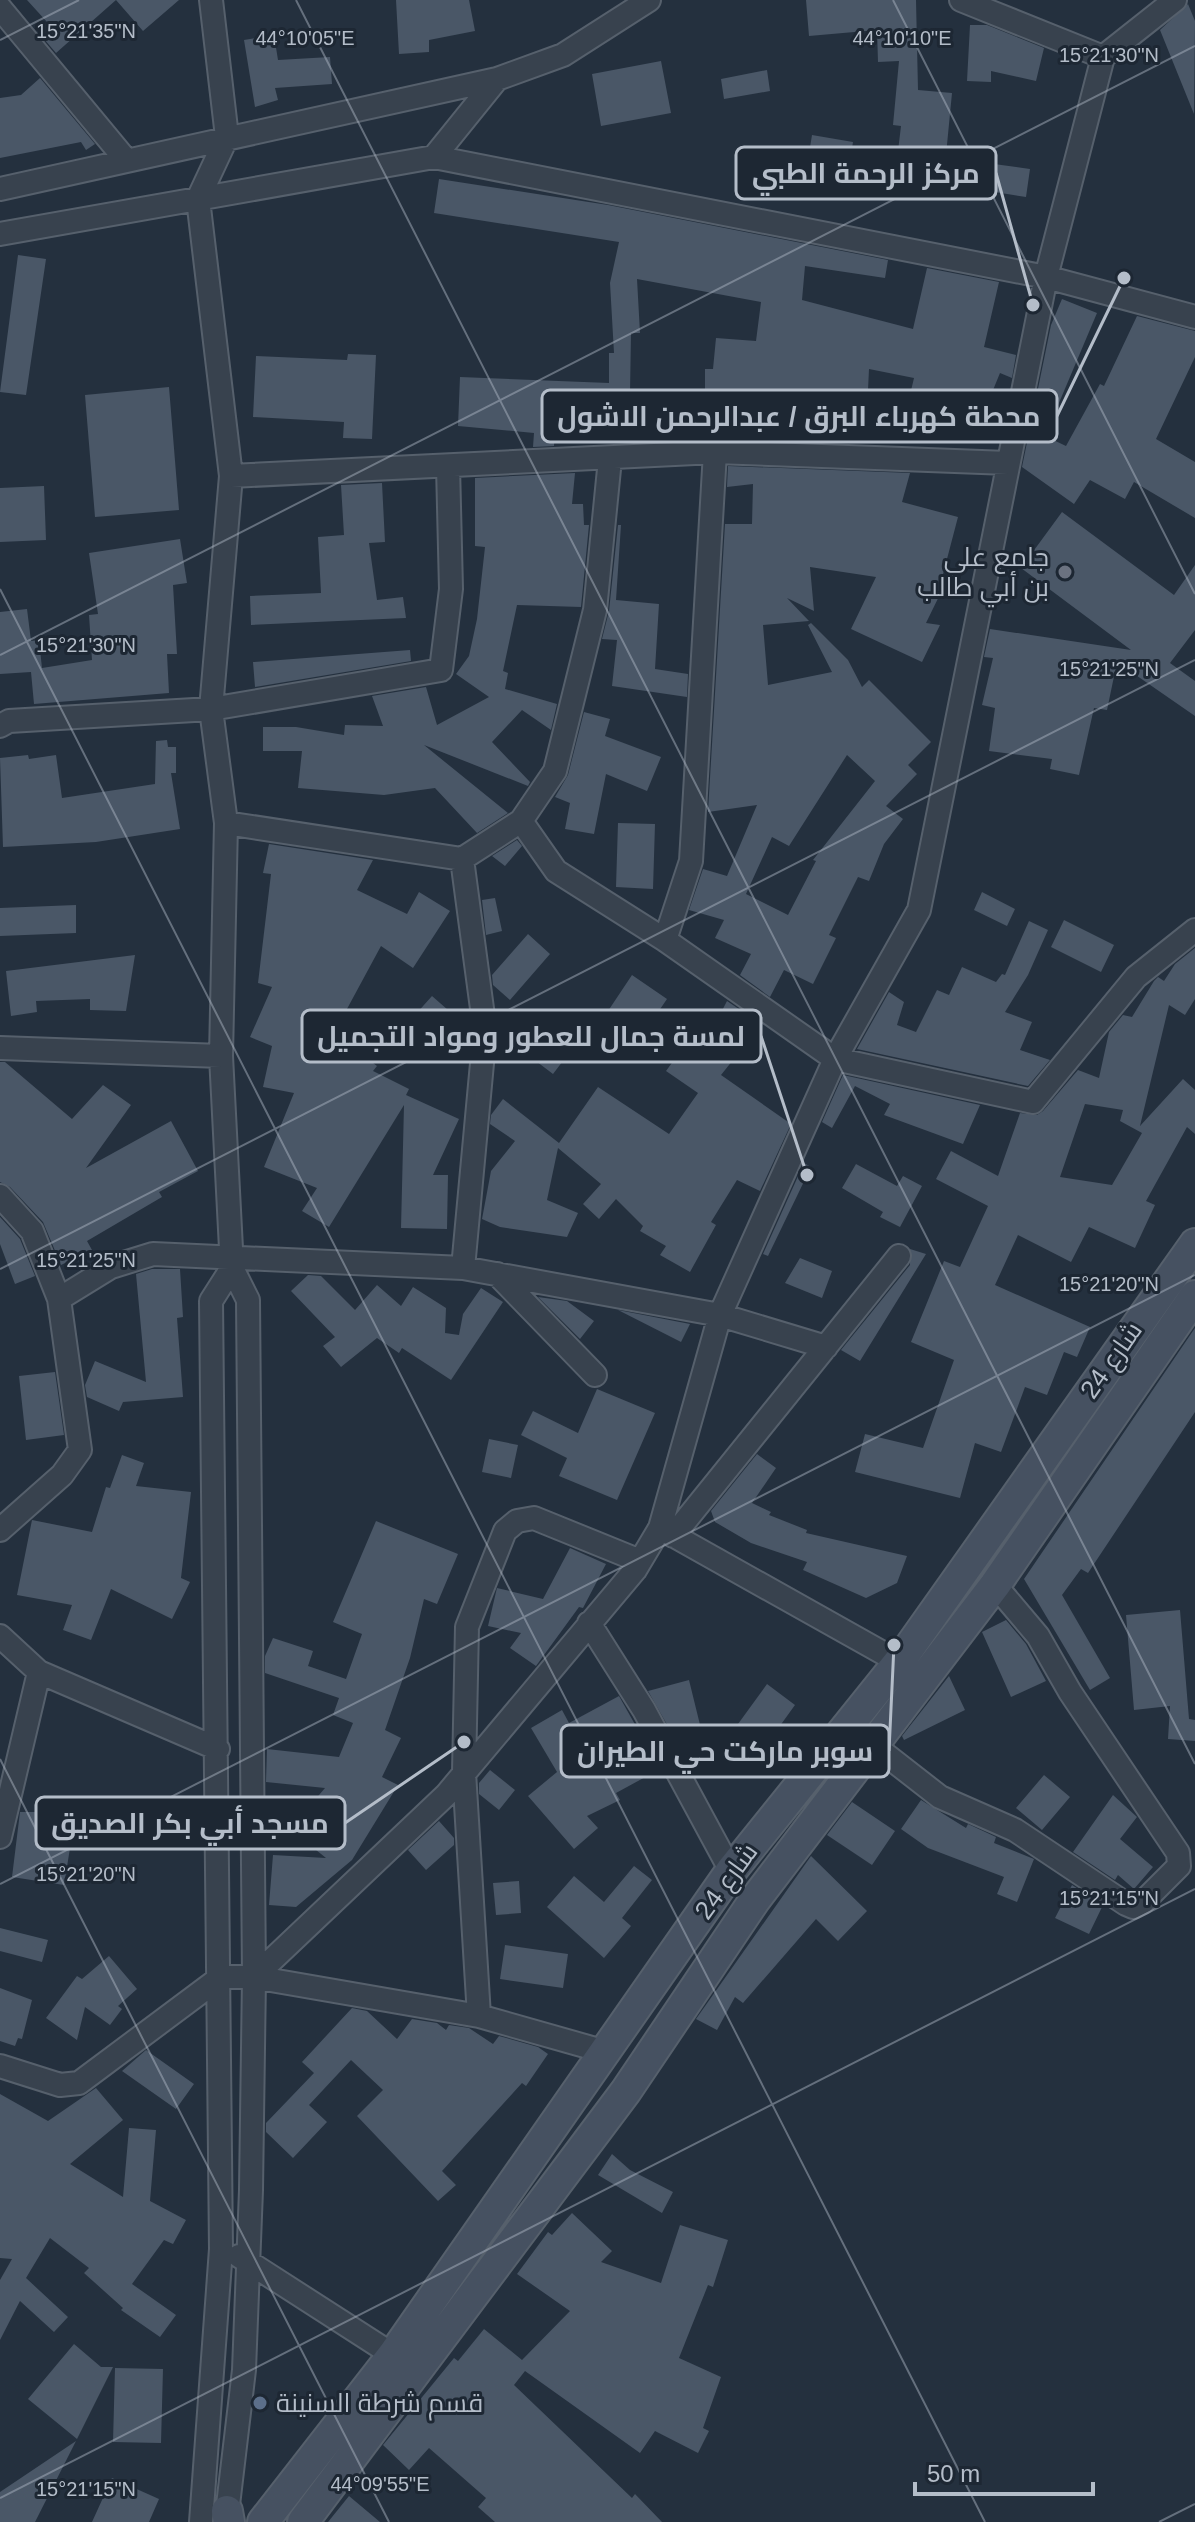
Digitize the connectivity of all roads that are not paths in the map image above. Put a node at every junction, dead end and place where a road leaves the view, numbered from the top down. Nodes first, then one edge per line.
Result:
1 (649, 0) edge
2 (961, 0) edge
3 (1175, 0) edge
4 (209, 4) edge
5 (0, 8) edge
6 (1103, 57) junction
7 (497, 79) junction
8 (227, 137) junction
9 (434, 157) junction
10 (126, 160) junction
11 (0, 189) edge
12 (198, 199) junction
13 (0, 234) edge
14 (1046, 277) junction
15 (1195, 317) edge
16 (715, 452) junction
17 (610, 459) junction
18 (1008, 463) junction
19 (448, 466) junction
20 (231, 476) junction
21 (211, 709) junction
22 (0, 726) edge
23 (521, 821) junction
24 (226, 823) junction
25 (462, 859) junction
26 (1195, 930) edge
27 (665, 940) junction
28 (0, 1048) edge
29 (221, 1056) junction
30 (835, 1059) junction
31 (0, 1196) edge
32 (1195, 1244) edge
33 (899, 1256) dead end
34 (233, 1262) junction
35 (463, 1268) junction
36 (497, 1274) junction
37 (1195, 1296) edge
38 (59, 1299) junction
39 (720, 1315) junction
40 (826, 1347) junction
41 (595, 1375) dead end
42 (0, 1530) edge
43 (667, 1532) junction
44 (640, 1561) junction
45 (995, 1585) junction
46 (589, 1623) junction
47 (0, 1636) edge
48 (899, 1662) junction
49 (39, 1672) junction
50 (872, 1744) junction
51 (218, 1749) junction
52 (464, 1772) junction
53 (0, 1837) edge
54 (731, 1871) junction
55 (221, 1977) junction
56 (254, 1977) junction
57 (479, 2016) junction
58 (606, 2052) junction
59 (0, 2066) edge
60 (221, 2249) junction
61 (249, 2260) junction
62 (393, 2355) junction
63 (203, 2489) junction
64 (222, 2513) edge
65 (263, 2522) edge
66 (303, 2522) edge

1 - 7 street
2 - 6 street
3 - 6 street
4 - 8 street
5 - 10 street
6 - 14 street
7 - 8 street
7 - 9 street
8 - 10 street
8 - 12 street
9 - 12 street
9 - 14 street
10 - 11 street
12 - 13 street
12 - 20 street
14 - 15 street
14 - 18 street
16 - 17 street
16 - 18 street
16 - 27 street
17 - 19 street
17 - 23 street
18 - 30 street
19 - 20 street
19 - 21 street
20 - 21 street
21 - 22 street
21 - 24 street
23 - 25 street
23 - 27 street
24 - 25 street
24 - 29 street
25 - 35 street
26 - 30 street
27 - 30 street
28 - 29 street
29 - 34 street
30 - 39 street
31 - 38 street
32 - 48 street, شارع 24
33 - 40 street
34 - 35 street
34 - 38 street
34 - 51 street
34 - 56 street
35 - 36 street
36 - 39 street
36 - 41 street
37 - 45 street, شارع 24
38 - 42 street
39 - 40 street
39 - 43 street
40 - 43 street
43 - 44 street
43 - 48 street
44 - 46 street
44 - 52 street
45 - 50 street, شارع 24
45 - 50 street
46 - 52 street
46 - 54 street
47 - 49 street
48 - 54 street, شارع 24
49 - 51 street
49 - 53 street
50 - 66 street, شارع 24
51 - 55 street
52 - 56 street
52 - 57 street
54 - 58 street, شارع 24
55 - 56 street
55 - 59 street
55 - 60 street
56 - 57 street
56 - 61 street
57 - 58 street
58 - 62 street, شارع 24
60 - 61 street
60 - 63 street
61 - 62 street
61 - 64 street
62 - 65 street, شارع 24
63 - 64 street
63 - 64 street

